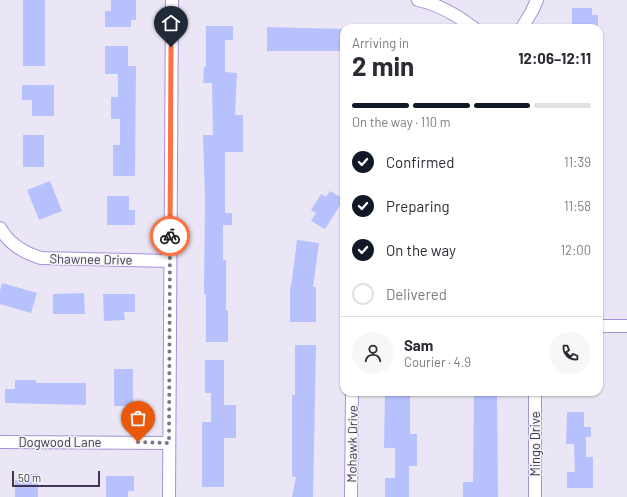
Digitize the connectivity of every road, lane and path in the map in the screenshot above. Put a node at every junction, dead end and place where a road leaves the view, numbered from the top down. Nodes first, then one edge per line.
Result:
1 (172, 0) edge
2 (418, 0) edge
3 (537, 0) edge
4 (469, 24) edge
5 (524, 24) edge
6 (0, 228) edge
7 (170, 261) junction
8 (603, 326) edge
9 (627, 326) edge
10 (352, 396) edge
11 (535, 396) edge
12 (0, 442) edge
13 (169, 443) junction
14 (169, 497) edge
15 (351, 497) edge
16 (534, 497) edge

1 - 7 street
2 - 4 street
3 - 5 street
6 - 7 street, Shawnee Drive
7 - 13 street
8 - 9 street
10 - 15 street, Mohawk Drive
11 - 16 street, Mingo Drive
12 - 13 street, Dogwood Lane
13 - 14 street

